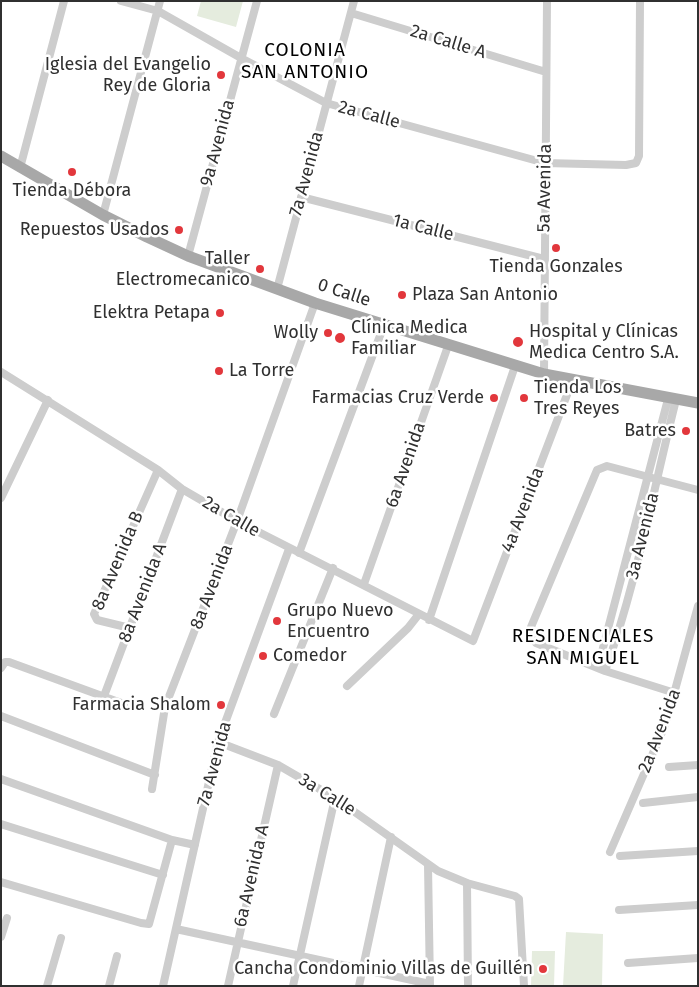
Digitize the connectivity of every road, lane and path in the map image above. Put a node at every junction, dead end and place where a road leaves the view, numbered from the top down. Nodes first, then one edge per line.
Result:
1 (64, 1) edge
2 (121, 1) edge
3 (160, 1) edge
4 (257, 1) edge
5 (354, 1) edge
6 (547, 1) edge
7 (640, 1) edge
8 (158, 11) junction
9 (350, 13) junction
10 (241, 58) junction
11 (546, 72) junction
12 (326, 103) junction
13 (1, 156) edge
14 (545, 163) junction
15 (20, 168) junction
16 (301, 197) junction
17 (103, 215) junction
18 (188, 256) junction
19 (544, 259) junction
20 (277, 289) junction
21 (315, 303) junction
22 (384, 325) junction
23 (448, 346) junction
24 (515, 366) junction
25 (1, 372) edge
26 (544, 374) junction
27 (572, 379) junction
28 (672, 399) junction
29 (48, 400) junction
30 (698, 403) edge
31 (158, 470) junction
32 (648, 477) junction
33 (657, 480) junction
34 (182, 489) junction
35 (698, 490) edge
36 (2, 496) edge
37 (237, 521) junction
38 (289, 549) junction
39 (299, 553) junction
40 (333, 568) junction
41 (624, 570) junction
42 (634, 573) junction
43 (364, 584) junction
44 (698, 606) edge
45 (419, 614) junction
46 (429, 620) junction
47 (130, 628) junction
48 (473, 641) joint
49 (3, 665) edge
50 (602, 669) junction
51 (347, 686) dead end
52 (675, 693) junction
53 (104, 696) junction
54 (124, 704) dead end
55 (274, 714) dead end
56 (1, 716) edge
57 (218, 742) junction
58 (278, 765) junction
59 (698, 765) edge
60 (669, 767) dead end
61 (155, 775) junction
62 (1, 779) edge
63 (152, 789) dead end
64 (698, 797) edge
65 (335, 798) junction
66 (643, 803) dead end
67 (1, 824) edge
68 (391, 837) junction
69 (172, 840) junction
70 (195, 845) junction
71 (698, 851) edge
72 (610, 852) dead end
73 (620, 856) dead end
74 (428, 865) junction
75 (163, 874) junction
76 (1, 882) edge
77 (467, 883) junction
78 (698, 904) edge
79 (619, 910) dead end
80 (7, 918) dead end
81 (176, 929) junction
82 (1, 937) edge
83 (61, 938) dead end
84 (237, 942) junction
85 (117, 956) dead end
86 (300, 956) junction
87 (698, 958) edge
88 (628, 963) dead end
89 (363, 970) junction
90 (430, 985) edge
91 (47, 986) edge
92 (109, 986) edge
93 (163, 986) edge
94 (228, 986) edge
95 (293, 986) edge
96 (359, 986) edge
97 (468, 986) edge
98 (524, 986) edge

1 - 15 street
2 - 8 street, 2a Calle
3 - 8 street
4 - 10 street, 9a Avenida
5 - 9 street, 7a Avenida
6 - 11 street, 5a Avenida
7 - 14 street, 2a Calle
8 - 10 street, 2a Calle
8 - 17 street
9 - 11 street, 2a Calle A
9 - 12 street, 7a Avenida
10 - 12 street, 2a Calle
10 - 18 street, 9a Avenida
11 - 14 street, 5a Avenida
12 - 14 street, 2a Calle
12 - 16 street, 7a Avenida
13 - 15 main road, 0 Calle
14 - 19 street, 5a Avenida
15 - 17 main road, 0 Calle
16 - 19 street, 1a Calle
16 - 20 street, 7a Avenida
17 - 18 main road, 0 Calle
18 - 20 main road, 0 Calle
19 - 26 street, 5a Avenida
20 - 21 main road, 0 Calle
21 - 22 main road, 0 Calle
21 - 37 street, 8a Avenida
22 - 23 main road, 0 Calle
22 - 39 street
23 - 24 main road, 0 Calle
23 - 43 street, 6a Avenida
24 - 26 main road, 0 Calle
24 - 46 street
25 - 29 street, 2a Calle
26 - 27 main road, 0 Calle
27 - 28 main road, 0 Calle
27 - 48 street, 4a Avenida
28 - 30 main road, 0 Calle
28 - 32 street, 3a Avenida
28 - 33 street, 3a Avenida
29 - 31 street, 2a Calle
29 - 36 street
31 - 34 street, 2a Calle
31 - 47 street, 8a Avenida B
32 - 33 street
32 - 41 street, 3a Avenida
32 - 50 street
33 - 35 street
33 - 42 street, 3a Avenida
34 - 37 street, 2a Calle
34 - 47 street, 8a Avenida A
37 - 38 street, 2a Calle
37 - 61 street, 8a Avenida
38 - 39 street, 2a Calle
38 - 57 street, 7a Avenida
39 - 40 street, 2a Calle
40 - 43 street, 2a Calle
40 - 55 street
41 - 42 street
41 - 50 street, 3a Avenida
42 - 50 street, 3a Avenida
43 - 45 street, 2a Calle
44 - 52 street, 2a Avenida
45 - 46 street, 2a Calle
45 - 51 street
46 - 48 street, 2a Calle
47 - 53 street, 8a Avenida A
49 - 53 street
50 - 52 street
52 - 72 street, 2a Avenida
53 - 54 street
56 - 61 street
57 - 58 street, 3a Calle
57 - 70 street, 7a Avenida
58 - 65 street, 3a Calle
58 - 84 street, 6a Avenida A
59 - 60 street
61 - 63 street, 8a Avenida
62 - 69 street
64 - 66 street
65 - 68 street, 3a Calle
65 - 86 street
67 - 75 street
68 - 74 street, 3a Calle
68 - 89 street
69 - 70 street
69 - 75 street
70 - 81 street, 7a Avenida
71 - 73 street
74 - 77 street, 3a Calle
74 - 90 street
75 - 76 street
77 - 97 street
77 - 98 street, 3a Calle
78 - 79 street
80 - 82 street
81 - 84 street
81 - 93 street, 7a Avenida
83 - 91 street
84 - 86 street
84 - 94 street, 6a Avenida A
85 - 92 street
86 - 89 street
86 - 95 street
87 - 88 street
89 - 90 street
89 - 96 street

